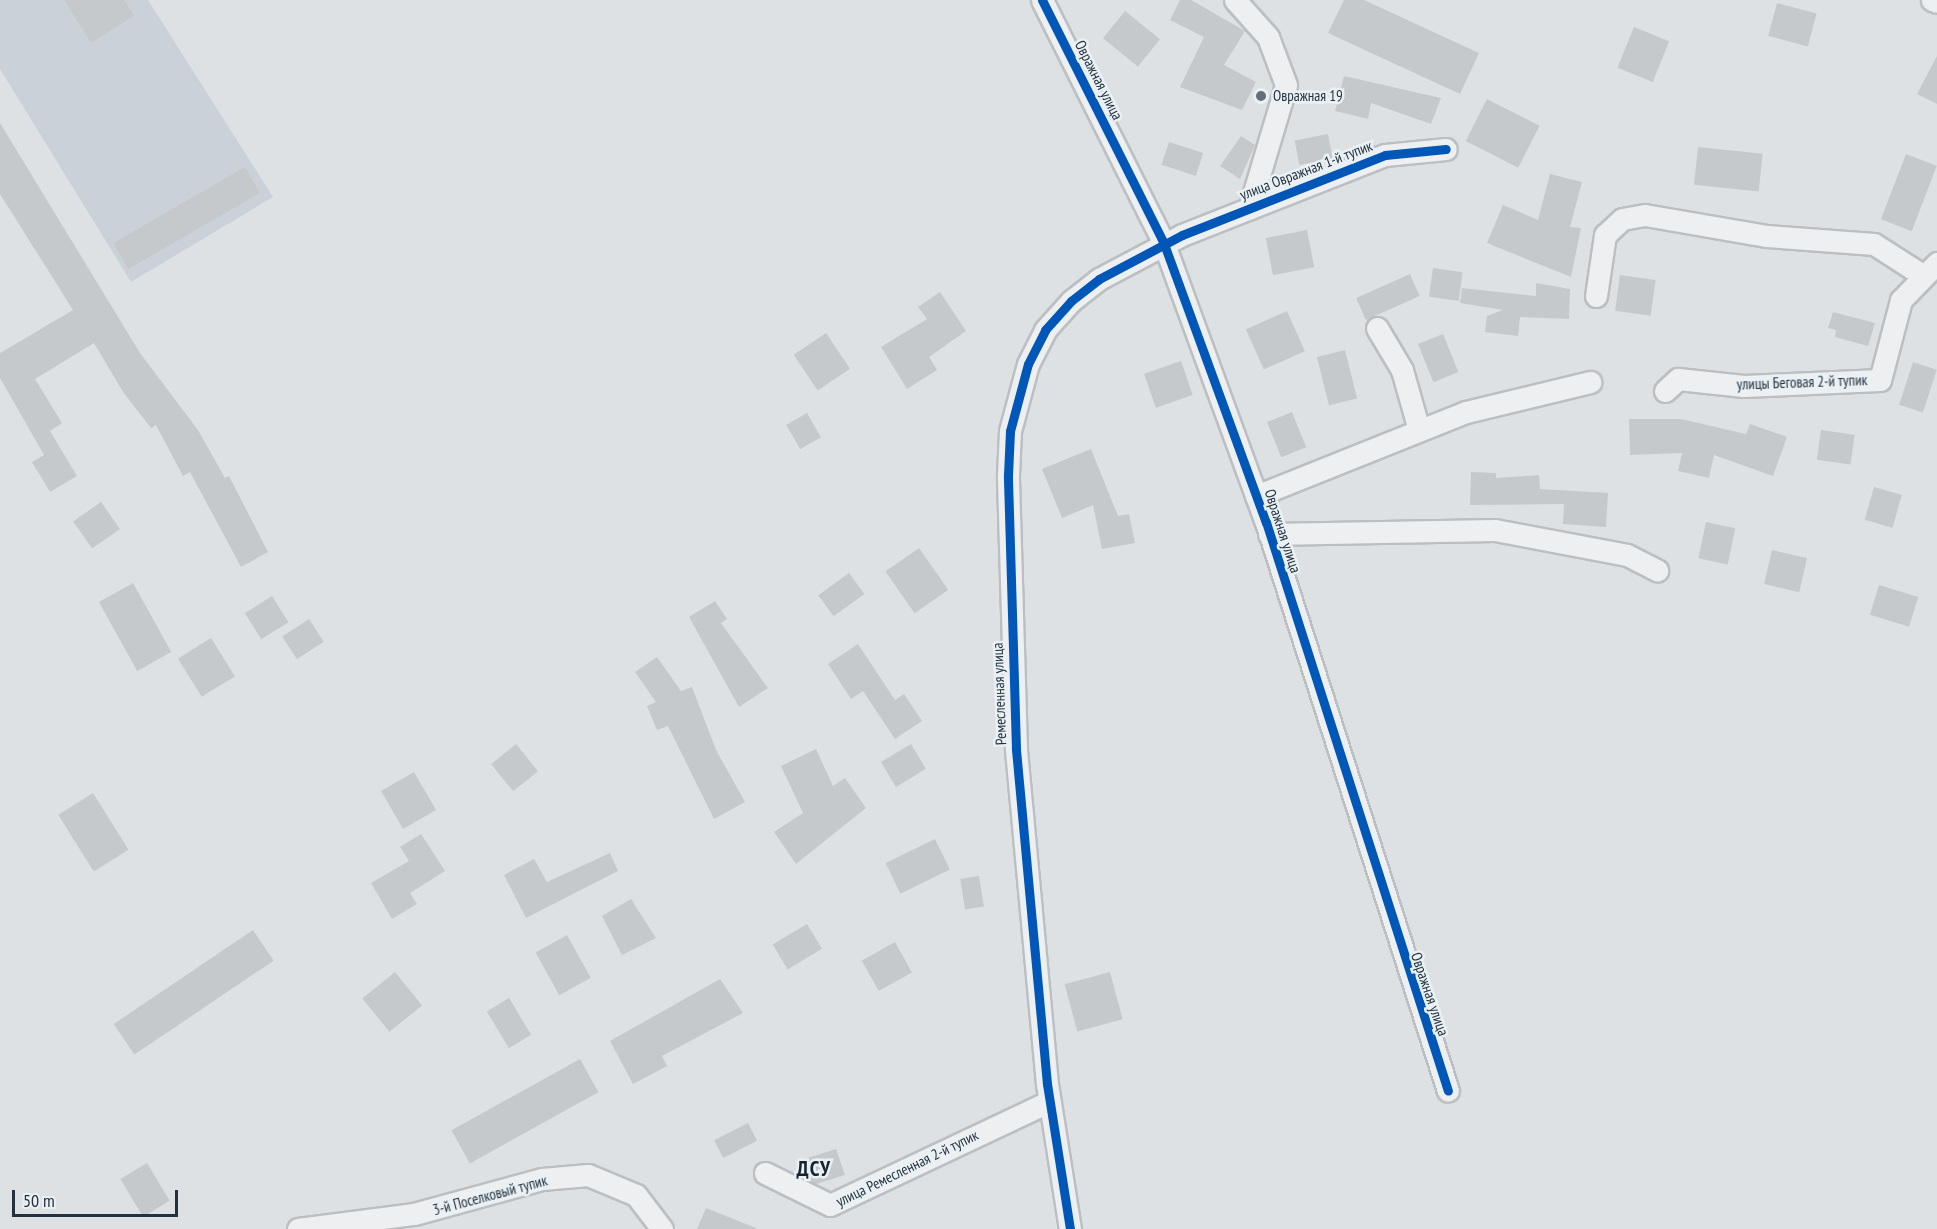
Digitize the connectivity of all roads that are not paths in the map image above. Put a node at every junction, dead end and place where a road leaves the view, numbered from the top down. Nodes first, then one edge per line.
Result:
1 (1042, 0) edge
2 (1235, 0) edge
3 (1932, 0) edge
4 (1937, 2) edge
5 (1446, 149) dead end
6 (1250, 208) junction
7 (1173, 240) junction
8 (1930, 269) edge
9 (1596, 296) dead end
10 (1377, 328) dead end
11 (1590, 382) dead end
12 (1665, 391) dead end
13 (1419, 430) junction
14 (1256, 496) junction
15 (1269, 534) junction
16 (1657, 570) dead end
17 (1448, 1091) dead end
18 (1050, 1101) junction
19 (765, 1173) dead end
20 (298, 1229) edge
21 (662, 1229) edge
22 (1071, 1229) edge

1 - 7 street, Овражная улица
2 - 6 street, улица Овражная 1-й тупик
3 - 4 street
5 - 6 street, улица Овражная 1-й тупик
6 - 7 street, улица Овражная 1-й тупик
7 - 14 street, Овражная улица
7 - 18 street, Ремесленная улица
8 - 9 street
8 - 12 street, улицы Беговая 2-й тупик
10 - 13 street
11 - 13 street
13 - 14 street
14 - 15 street, Овражная улица
15 - 16 street
15 - 17 street, Овражная улица
18 - 19 street, улица Ремесленная 2-й тупик
18 - 22 street, Ремесленная улица
20 - 21 street, 3-й Поселковый тупик

